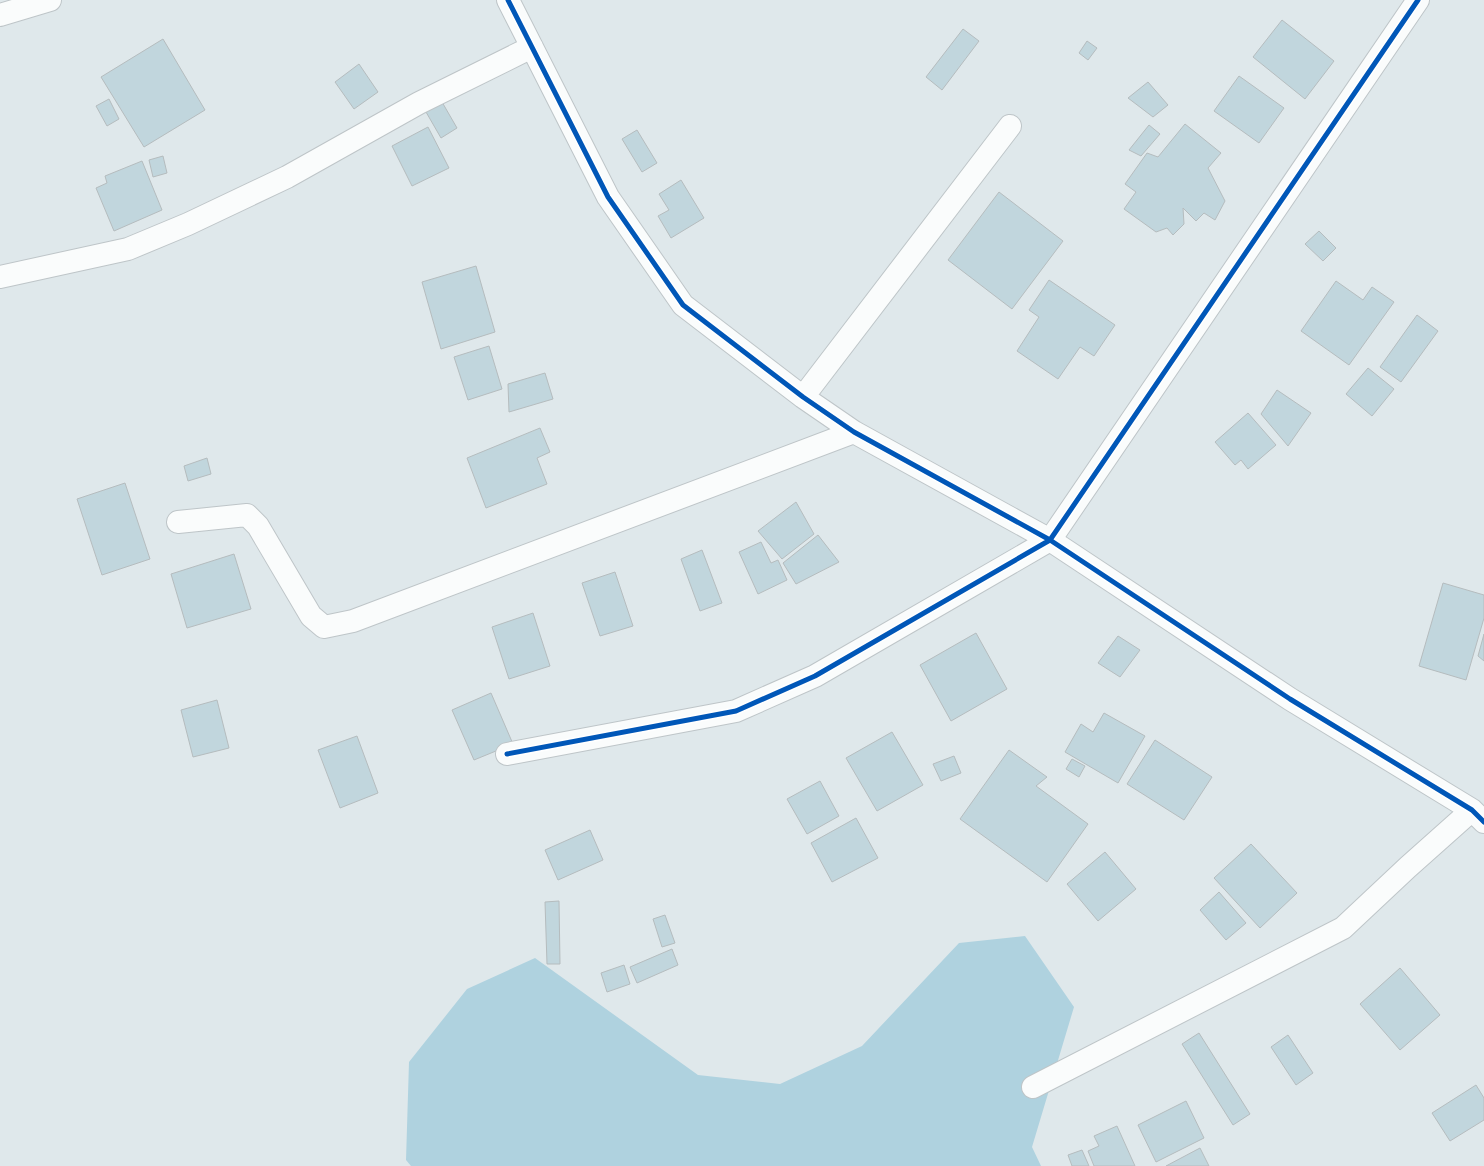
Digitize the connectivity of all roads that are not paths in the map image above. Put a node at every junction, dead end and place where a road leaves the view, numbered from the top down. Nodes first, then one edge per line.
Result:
1 (50, 0) edge
2 (508, 0) edge
3 (1418, 0) edge
4 (0, 15) edge
5 (532, 47) junction
6 (1010, 126) dead end
7 (0, 277) edge
8 (803, 397) junction
9 (854, 432) junction
10 (178, 522) dead end
11 (1050, 540) junction
12 (508, 754) dead end
13 (1478, 816) edge
14 (1033, 1087) dead end

1 - 4 street
2 - 5 street
3 - 11 street
5 - 7 street
5 - 8 street
6 - 8 street
8 - 9 street
9 - 10 street
9 - 11 street
11 - 12 street
11 - 13 street
13 - 14 street

